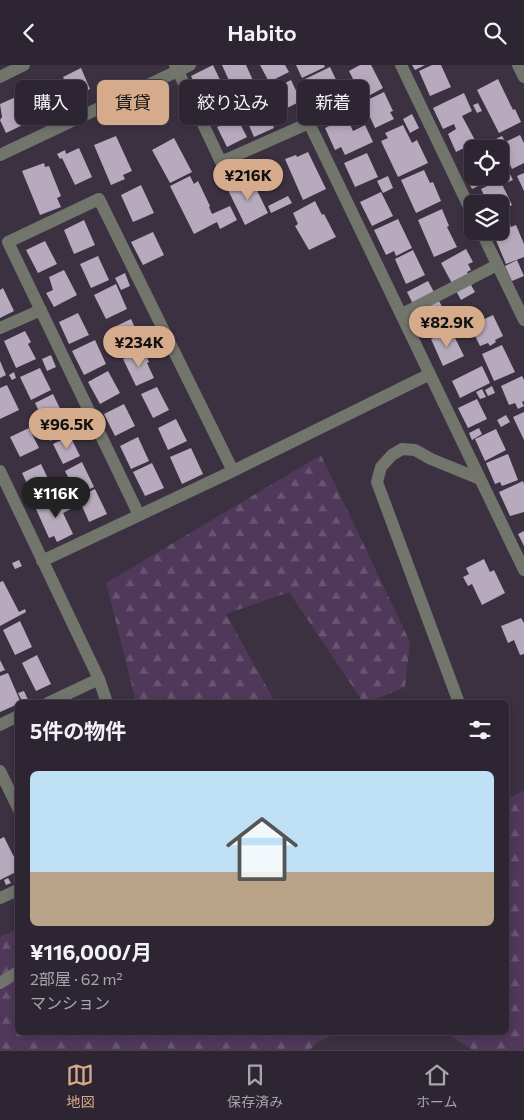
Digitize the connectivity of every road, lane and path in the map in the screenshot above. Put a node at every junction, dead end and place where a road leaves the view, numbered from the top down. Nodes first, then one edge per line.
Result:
1 (24, 65) edge
2 (190, 65) edge
3 (401, 65) edge
4 (518, 65) edge
5 (176, 68) edge
6 (0, 77) edge
7 (524, 77) edge
8 (0, 155) edge
9 (464, 196) edge
10 (486, 240) edge
11 (498, 265) junction
12 (41, 310) junction
13 (402, 314) junction
14 (524, 320) edge
15 (0, 329) edge
16 (430, 374) junction
17 (0, 471) edge
18 (233, 471) junction
19 (480, 479) junction
20 (139, 515) junction
21 (42, 561) junction
22 (524, 570) edge
23 (99, 679) junction
24 (54, 700) edge
25 (106, 700) edge
26 (459, 700) edge
27 (15, 718) edge
28 (0, 725) edge
29 (1, 775) edge
30 (15, 802) edge
31 (15, 891) edge
32 (0, 898) edge
33 (15, 974) edge
34 (0, 983) edge

1 - 6 street
2 - 5 street
3 - 9 street
4 - 7 street
5 - 8 street
5 - 13 street
10 - 11 street
11 - 13 street
11 - 14 street
12 - 15 street
12 - 18 street
12 - 20 street
13 - 16 street
16 - 18 street
16 - 19 street
17 - 21 street
18 - 20 street
19 - 22 street
19 - 26 street
20 - 21 street
21 - 23 street
23 - 24 street
23 - 25 street
27 - 28 street
29 - 30 street
31 - 32 street
33 - 34 street

